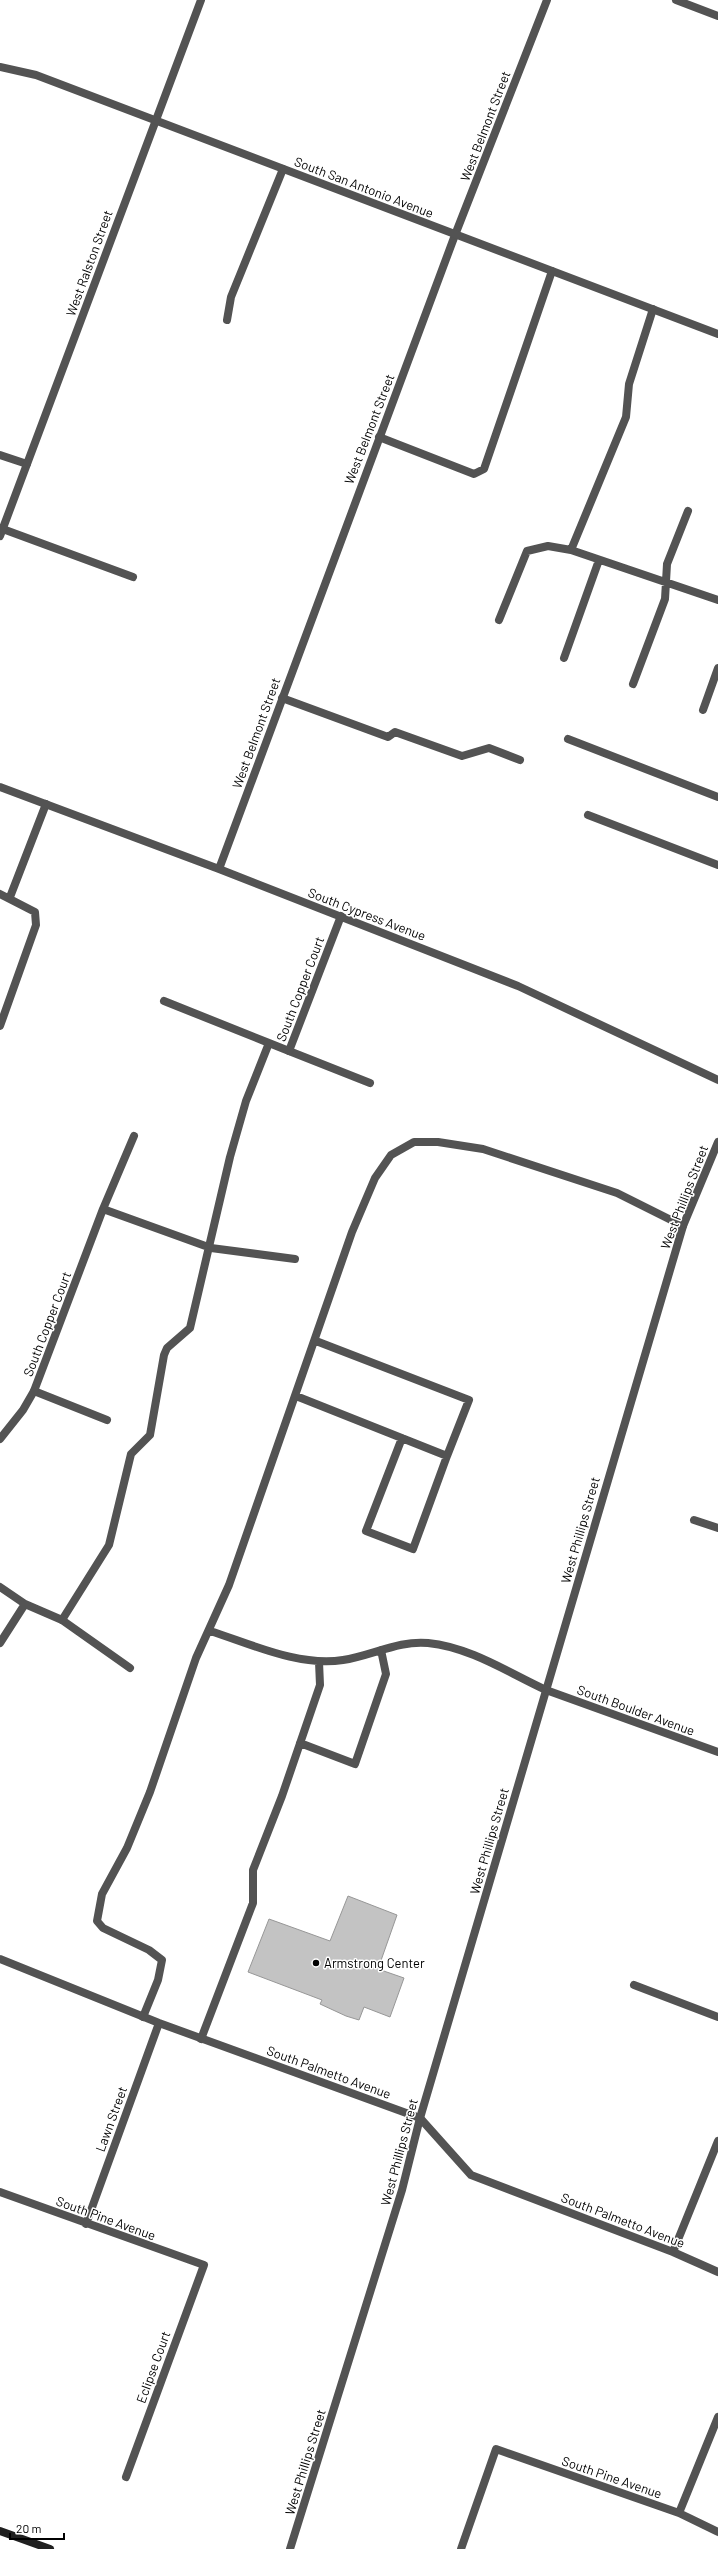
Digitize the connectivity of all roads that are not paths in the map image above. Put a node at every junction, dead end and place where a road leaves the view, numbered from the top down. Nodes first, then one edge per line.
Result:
1 (201, 0) edge
2 (547, 0) edge
3 (676, 0) edge
4 (718, 16) edge
5 (0, 67) edge
6 (155, 120) junction
7 (283, 169) junction
8 (455, 235) junction
9 (552, 271) junction
10 (653, 309) junction
11 (227, 320) dead end
12 (718, 334) edge
13 (379, 437) junction
14 (0, 455) edge
15 (26, 464) junction
16 (688, 511) dead end
17 (1, 531) edge
18 (571, 550) junction
19 (599, 560) junction
20 (132, 577) dead end
21 (664, 581) junction
22 (718, 600) edge
23 (499, 620) dead end
24 (564, 658) dead end
25 (718, 668) edge
26 (633, 684) dead end
27 (282, 698) junction
28 (703, 710) dead end
29 (568, 739) dead end
30 (520, 760) dead end
31 (0, 787) edge
32 (718, 796) edge
33 (46, 804) junction
34 (588, 816) dead end
35 (718, 865) edge
36 (219, 869) junction
37 (0, 894) edge
38 (10, 897) junction
39 (341, 916) junction
40 (164, 1001) dead end
41 (0, 1026) edge
42 (269, 1043) junction
43 (289, 1051) junction
44 (718, 1080) edge
45 (370, 1083) dead end
46 (134, 1136) dead end
47 (718, 1142) edge
48 (103, 1209) junction
49 (683, 1226) junction
50 (210, 1248) junction
51 (295, 1259) dead end
52 (316, 1341) junction
53 (34, 1391) junction
54 (296, 1396) junction
55 (107, 1420) dead end
56 (402, 1438) junction
57 (0, 1439) edge
58 (447, 1456) junction
59 (694, 1520) dead end
60 (718, 1528) edge
61 (0, 1587) edge
62 (25, 1604) junction
63 (62, 1620) junction
64 (210, 1631) junction
65 (0, 1643) edge
66 (380, 1650) junction
67 (319, 1662) junction
68 (130, 1668) dead end
69 (546, 1690) junction
70 (300, 1743) junction
71 (718, 1752) edge
72 (0, 1959) edge
73 (634, 1985) dead end
74 (143, 2017) junction
75 (718, 2017) edge
76 (159, 2024) junction
77 (201, 2039) junction
78 (420, 2118) junction
79 (718, 2141) edge
80 (0, 2192) edge
81 (86, 2224) junction
82 (673, 2252) junction
83 (204, 2265) joint
84 (718, 2272) edge
85 (718, 2417) edge
86 (126, 2477) dead end
87 (680, 2513) junction
88 (0, 2530) edge
89 (718, 2532) edge
90 (50, 2549) edge
91 (290, 2549) edge
92 (461, 2549) edge

1 - 6 street, West Ralston Street
2 - 8 street, West Belmont Street
3 - 4 street
5 - 6 street, South San Antonio Avenue
6 - 7 street, South San Antonio Avenue
6 - 15 street, West Ralston Street
7 - 8 street, South San Antonio Avenue
7 - 11 street
8 - 9 street, South San Antonio Avenue
8 - 13 street, West Belmont Street
9 - 10 street, South San Antonio Avenue
9 - 13 street
10 - 12 street, South San Antonio Avenue
10 - 18 street
13 - 27 street, West Belmont Street
14 - 15 street
15 - 17 street, West Ralston Street
16 - 21 street
17 - 20 street
18 - 19 street
18 - 23 street
19 - 21 street
19 - 24 street
21 - 22 street
21 - 26 street
25 - 28 street
27 - 30 street
27 - 36 street, West Belmont Street
29 - 32 street
31 - 33 street, South Cypress Avenue
33 - 36 street, South Cypress Avenue
33 - 38 street
34 - 35 street
36 - 39 street, South Cypress Avenue
37 - 38 street
38 - 41 street
39 - 43 street, South Copper Court
39 - 44 street, South Cypress Avenue
40 - 42 street, South Copper Court
42 - 43 street, South Copper Court
42 - 50 street, South Copper Court
43 - 45 street
46 - 48 street, South Copper Court
47 - 49 street, West Phillips Street
48 - 50 street
48 - 53 street, South Copper Court
49 - 52 street
49 - 69 street, West Phillips Street
50 - 51 street
50 - 63 street, South Copper Court
52 - 54 street
52 - 58 street
53 - 55 street
53 - 57 street, South Copper Court
54 - 56 street
54 - 64 street
56 - 58 street
56 - 58 street
59 - 60 street
61 - 62 street
62 - 63 street
62 - 65 street
63 - 68 street
64 - 67 street, South Boulder Avenue
64 - 74 street
66 - 67 street, South Boulder Avenue
66 - 69 street, South Boulder Avenue
66 - 70 street
67 - 70 street
69 - 71 street, South Boulder Avenue
69 - 78 street, West Phillips Street
70 - 77 street
72 - 74 street, South Palmetto Avenue
73 - 75 street
74 - 76 street, South Palmetto Avenue
76 - 77 street, South Palmetto Avenue
76 - 81 street, Lawn Street
77 - 78 street, South Palmetto Avenue
78 - 82 street, South Palmetto Avenue
78 - 91 street, West Phillips Street
79 - 82 street
80 - 81 street, South Pine Avenue
81 - 83 street, South Pine Avenue
82 - 84 street, South Palmetto Avenue
83 - 86 street, Eclipse Court
85 - 87 street
87 - 89 street, South Pine Avenue
87 - 92 street, South Pine Avenue
88 - 90 main road

